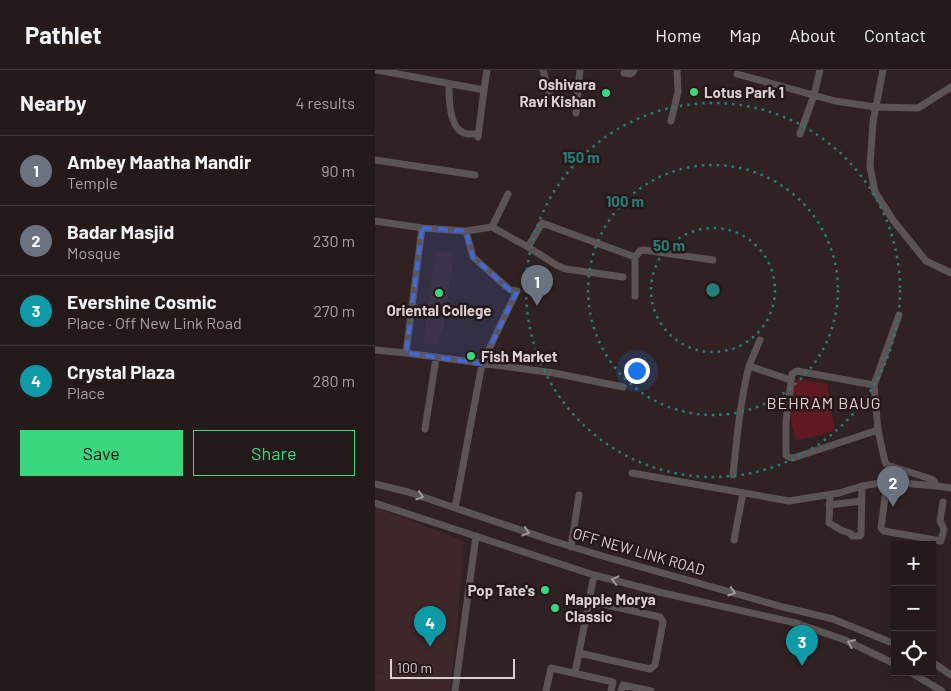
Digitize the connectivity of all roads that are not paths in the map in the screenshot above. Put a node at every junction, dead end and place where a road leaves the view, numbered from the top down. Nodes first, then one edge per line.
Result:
1 (377, 70) edge
2 (487, 70) edge
3 (543, 70) edge
4 (580, 70) edge
5 (634, 70) edge
6 (677, 70) edge
7 (820, 70) edge
8 (883, 70) edge
9 (624, 73) dead end
10 (737, 74) dead end
11 (449, 87) dead end
12 (951, 87) edge
13 (484, 90) junction
14 (814, 95) junction
15 (551, 100) dead end
16 (876, 107) junction
17 (577, 113) dead end
18 (671, 121) dead end
19 (800, 134) dead end
20 (375, 160) edge
21 (475, 175) dead end
22 (508, 194) dead end
23 (375, 221) edge
24 (492, 227) junction
25 (422, 228) junction
26 (466, 231) junction
27 (528, 247) junction
28 (635, 257) junction
29 (713, 260) dead end
30 (951, 273) edge
31 (623, 277) dead end
32 (635, 296) dead end
33 (899, 315) dead end
34 (760, 340) dead end
35 (375, 350) edge
36 (407, 354) junction
37 (436, 358) junction
38 (482, 364) junction
39 (749, 366) junction
40 (791, 380) junction
41 (875, 385) junction
42 (623, 387) dead end
43 (425, 429) dead end
44 (878, 430) junction
45 (633, 473) dead end
46 (733, 475) dead end
47 (887, 482) junction
48 (375, 484) edge
49 (862, 486) junction
50 (937, 486) junction
51 (951, 488) edge
52 (743, 493) junction
53 (830, 495) junction
54 (579, 496) dead end
55 (862, 501) junction
56 (375, 502) edge
57 (943, 502) dead end
58 (829, 505) junction
59 (455, 508) junction
60 (476, 536) junction
61 (734, 540) dead end
62 (571, 547) junction
63 (594, 575) junction
64 (589, 601) junction
65 (891, 642) edge
66 (579, 653) junction
67 (891, 662) edge
68 (936, 665) edge
69 (575, 673) junction
70 (951, 675) edge
71 (917, 676) edge
72 (613, 682) junction
73 (622, 688) edge
74 (455, 691) edge
75 (546, 691) edge
76 (611, 691) edge
77 (651, 691) edge
78 (942, 691) edge

1 - 13 street
2 - 13 street
3 - 15 street
4 - 17 street
5 - 9 street
6 - 18 street
7 - 14 street
8 - 16 street
10 - 14 street
11 - 13 street
12 - 16 street
14 - 16 street
14 - 19 street
16 - 30 street
20 - 21 street
22 - 24 street
23 - 25 street
24 - 26 street
24 - 27 street
25 - 26 street
25 - 36 street
26 - 38 street
27 - 28 street
27 - 31 street
28 - 29 street
28 - 32 street
33 - 41 street
34 - 39 street
35 - 36 street
36 - 37 street
37 - 38 street
37 - 43 street
38 - 42 street
38 - 59 street
39 - 40 street
39 - 46 street
40 - 41 street
40 - 44 street
41 - 44 street
44 - 50 street
45 - 52 street
47 - 49 street
47 - 50 street
47 - 57 street
48 -> 59 street, OFF NEW LINK ROAD
49 - 53 street
49 - 55 street
50 - 51 street
52 - 53 street
52 - 61 street
53 - 58 street
54 - 62 street
55 - 58 street
55 - 58 street
56 - 60 street
59 -> 62 street, OFF NEW LINK ROAD
60 - 63 street
60 - 74 street
62 -> 65 street, OFF NEW LINK ROAD
63 - 64 street
67 -> 63 street
64 - 66 street
64 - 66 street
66 - 69 street
68 - 70 street
69 - 72 street
69 - 75 street
71 - 78 street
72 - 73 street
72 - 76 street
73 - 77 street

